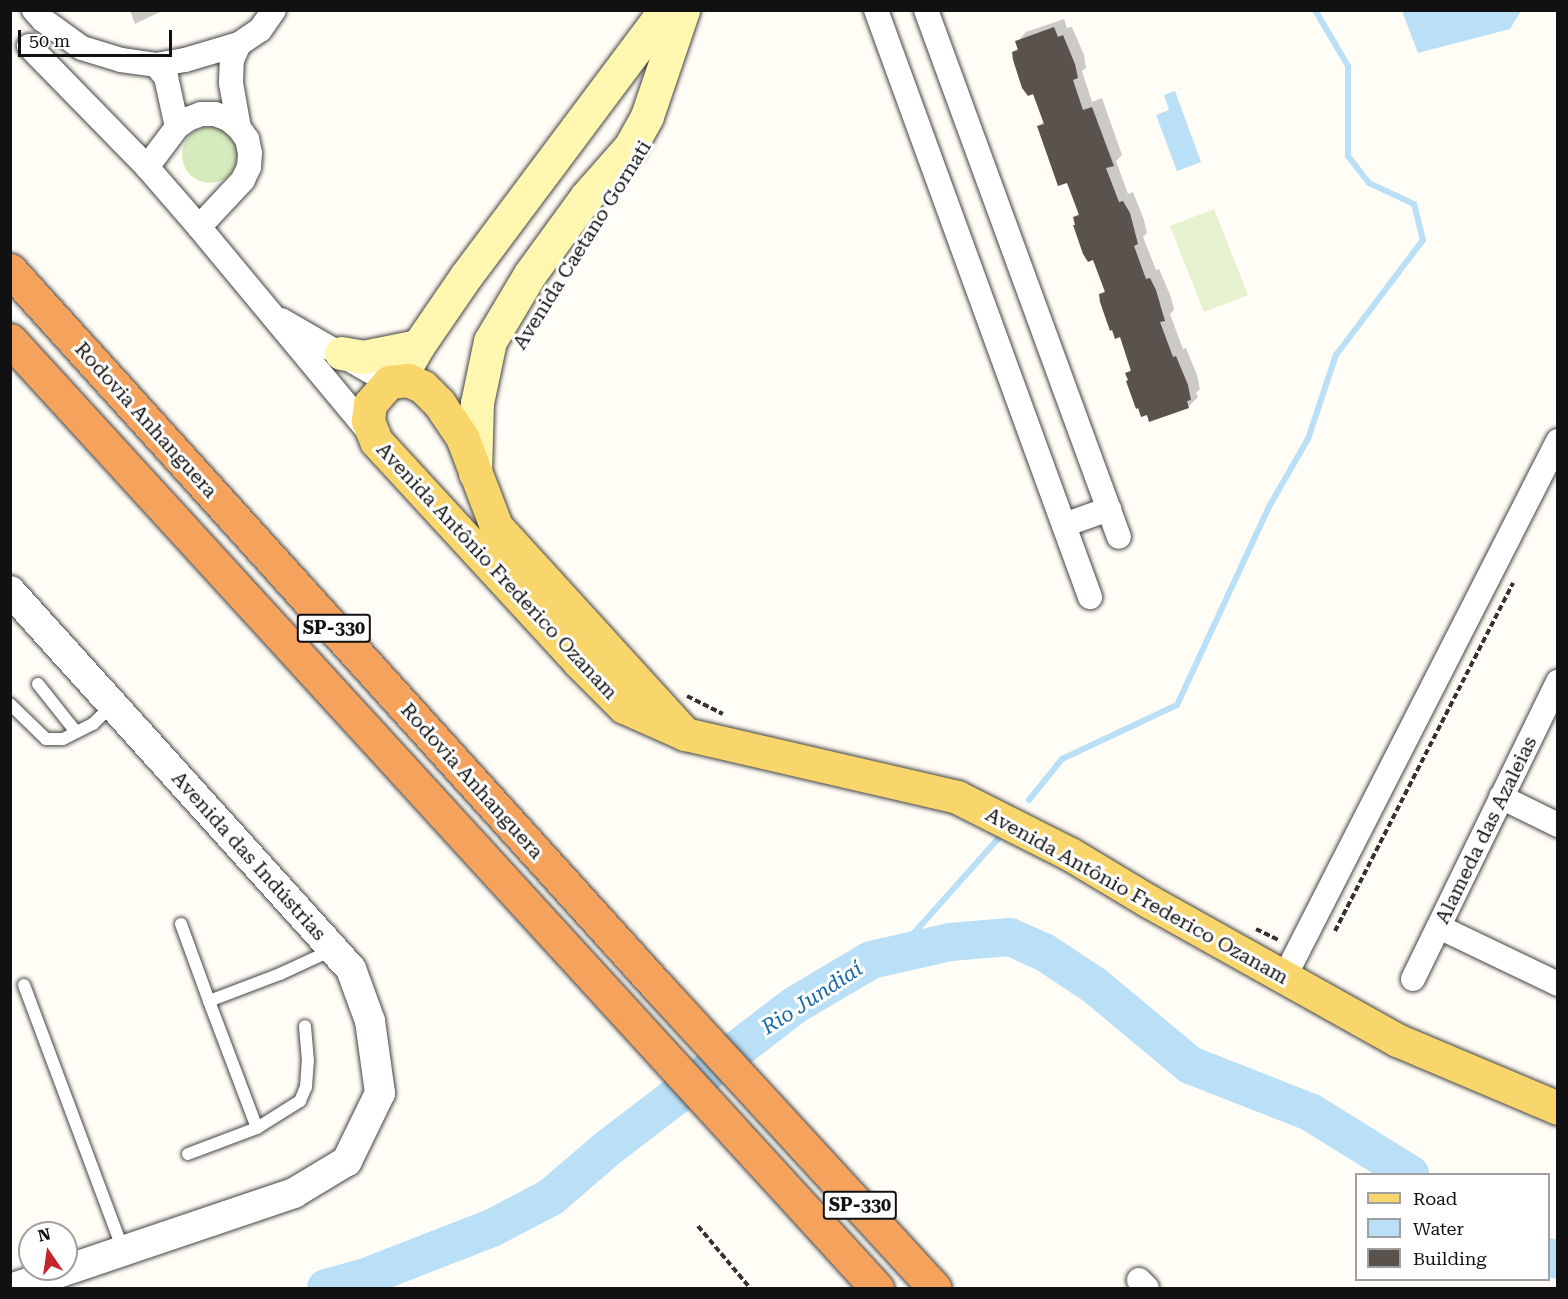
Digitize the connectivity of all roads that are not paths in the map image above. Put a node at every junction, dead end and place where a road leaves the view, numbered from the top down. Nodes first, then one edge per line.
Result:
1 (34, 10) edge
2 (274, 10) edge
3 (665, 10) edge
4 (683, 10) edge
5 (876, 10) edge
6 (926, 10) edge
7 (239, 44) junction
8 (29, 46) dead end
9 (156, 65) junction
10 (590, 110) junction
11 (177, 128) junction
12 (239, 128) junction
13 (630, 147) junction
14 (147, 167) junction
15 (200, 227) junction
16 (10, 270) edge
17 (268, 313) junction
18 (10, 340) edge
19 (418, 346) junction
20 (341, 353) junction
21 (394, 381) junction
22 (376, 441) junction
23 (1557, 441) edge
24 (475, 475) junction
25 (423, 492) junction
26 (1109, 509) junction
27 (1064, 525) junction
28 (1119, 537) dead end
29 (539, 596) junction
30 (13, 597) edge
31 (1090, 597) dead end
32 (1557, 682) edge
33 (38, 684) dead end
34 (10, 704) edge
35 (112, 705) junction
36 (76, 732) junction
37 (1501, 797) junction
38 (1557, 825) edge
39 (181, 924) dead end
40 (1439, 927) junction
41 (334, 950) junction
42 (1292, 964) junction
43 (1413, 979) dead end
44 (1557, 984) edge
45 (24, 986) dead end
46 (210, 1000) junction
47 (305, 1026) dead end
48 (1557, 1108) edge
49 (257, 1128) junction
50 (188, 1154) dead end
51 (124, 1251) junction
52 (13, 1288) edge
53 (877, 1288) edge
54 (935, 1288) edge

1 - 9 street
2 - 7 street
3 - 10 main road
4 - 13 main road
5 - 27 street
6 - 26 street
7 - 9 street
7 - 12 street
8 - 14 street, Avenida Antônio Frederico Ozanam
9 - 11 street
10 - 13 main road
10 - 19 main road
11 - 12 street
11 - 14 street
12 - 15 street
13 - 24 main road
14 - 15 street, Avenida Antônio Frederico Ozanam
15 - 17 street, Avenida Antônio Frederico Ozanam
16 - 54 highway, Rodovia Anhanguera / SP-330
17 - 20 street, Avenida Antônio Frederico Ozanam
17 - 22 street, Avenida Antônio Frederico Ozanam
18 - 53 highway, SP-330
19 - 20 main road
19 - 21 main road
20 - 21 street, Avenida Antônio Frederico Ozanam
21 - 22 main road
21 - 24 main road
22 - 25 main road, Avenida Antônio Frederico Ozanam
23 - 42 street
24 - 25 main road
24 - 29 main road
25 - 29 main road, Avenida Antônio Frederico Ozanam
26 - 27 street
26 - 28 street
27 - 31 street
29 - 42 main road, Avenida Antônio Frederico Ozanam
30 - 35 street, Avenida das Indústrias
32 - 37 street, Alameda das Azaleias
33 - 36 lane
34 - 36 lane
35 - 36 lane
35 - 41 street, Avenida das Indústrias
37 - 38 street
37 - 40 street, Alameda das Azaleias
39 - 46 lane
40 - 43 street, Alameda das Azaleias
40 - 44 street
41 - 46 lane
41 - 51 street, Avenida das Indústrias
42 - 48 main road, Avenida Antônio Frederico Ozanam
45 - 51 lane
46 - 49 lane
47 - 49 lane
49 - 50 lane
51 - 52 street

